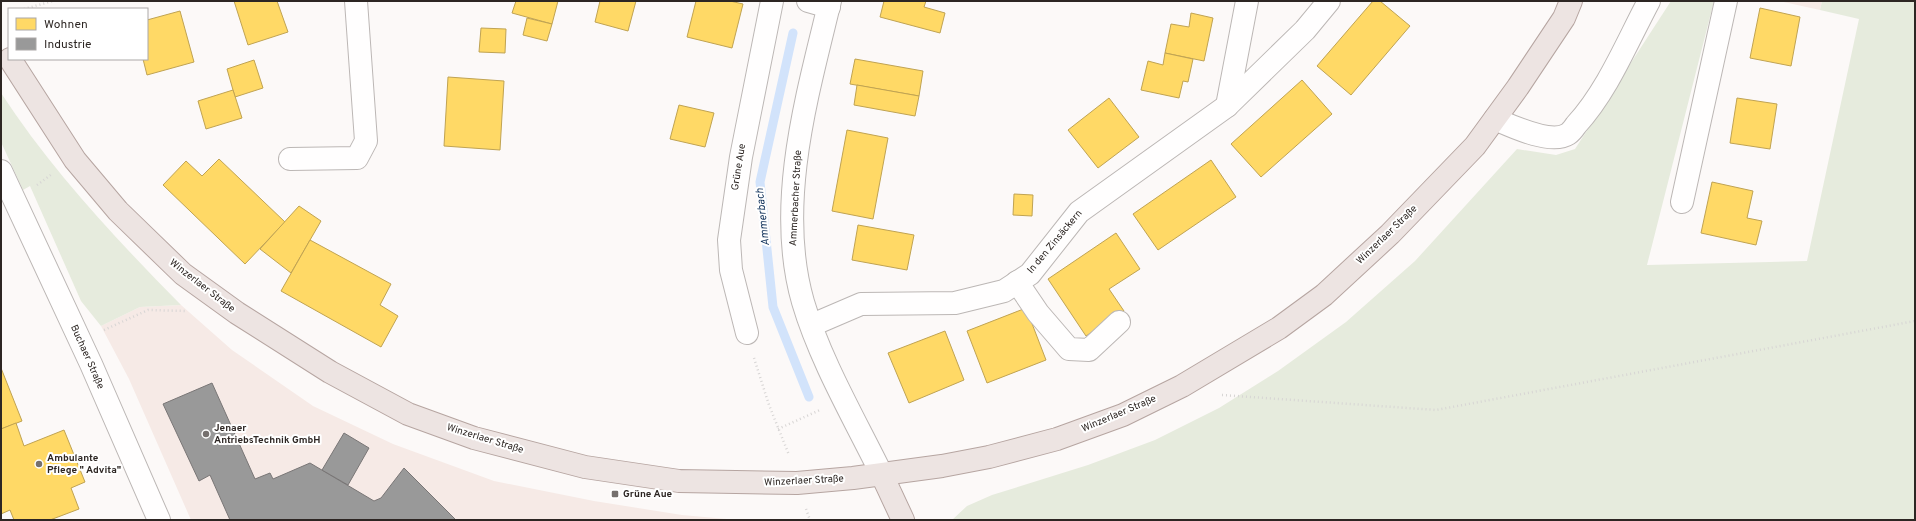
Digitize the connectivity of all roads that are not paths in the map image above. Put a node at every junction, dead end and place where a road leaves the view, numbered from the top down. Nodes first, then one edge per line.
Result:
1 (356, 1) edge
2 (772, 1) edge
3 (1247, 1) edge
4 (1329, 1) edge
5 (1571, 1) edge
6 (1649, 1) edge
7 (1726, 1) edge
8 (822, 3) edge
9 (1, 44) edge
10 (8, 55) edge
11 (11, 60) edge
12 (1227, 106) junction
13 (1495, 120) junction
14 (290, 159) dead end
15 (1, 171) edge
16 (7, 195) edge
17 (1682, 202) dead end
18 (1017, 282) junction
19 (1119, 322) dead end
20 (812, 325) junction
21 (747, 333) road end
22 (882, 475) junction
23 (159, 520) edge
24 (903, 520) edge

1 - 14 street
2 - 21 street, Grüne Aue
3 - 12 street
4 - 12 street, In den Zinsäckern
5 - 13 main road, Winzerlaer Straße
6 - 13 street
7 - 17 street
8 - 20 street, Ammerbacher Straße
9 - 10 main road, Winzerlaer Straße
11 - 22 main road, Winzerlaer Straße
12 - 18 street, In den Zinsäckern
13 - 22 main road, Winzerlaer Straße
15 - 16 street, Buchaer Straße
16 - 23 street, Buchaer Straße
18 - 19 street
18 - 20 street, In den Zinsäckern
20 - 22 street, Ammerbacher Straße
22 - 24 main road, Ammerbacher Straße

